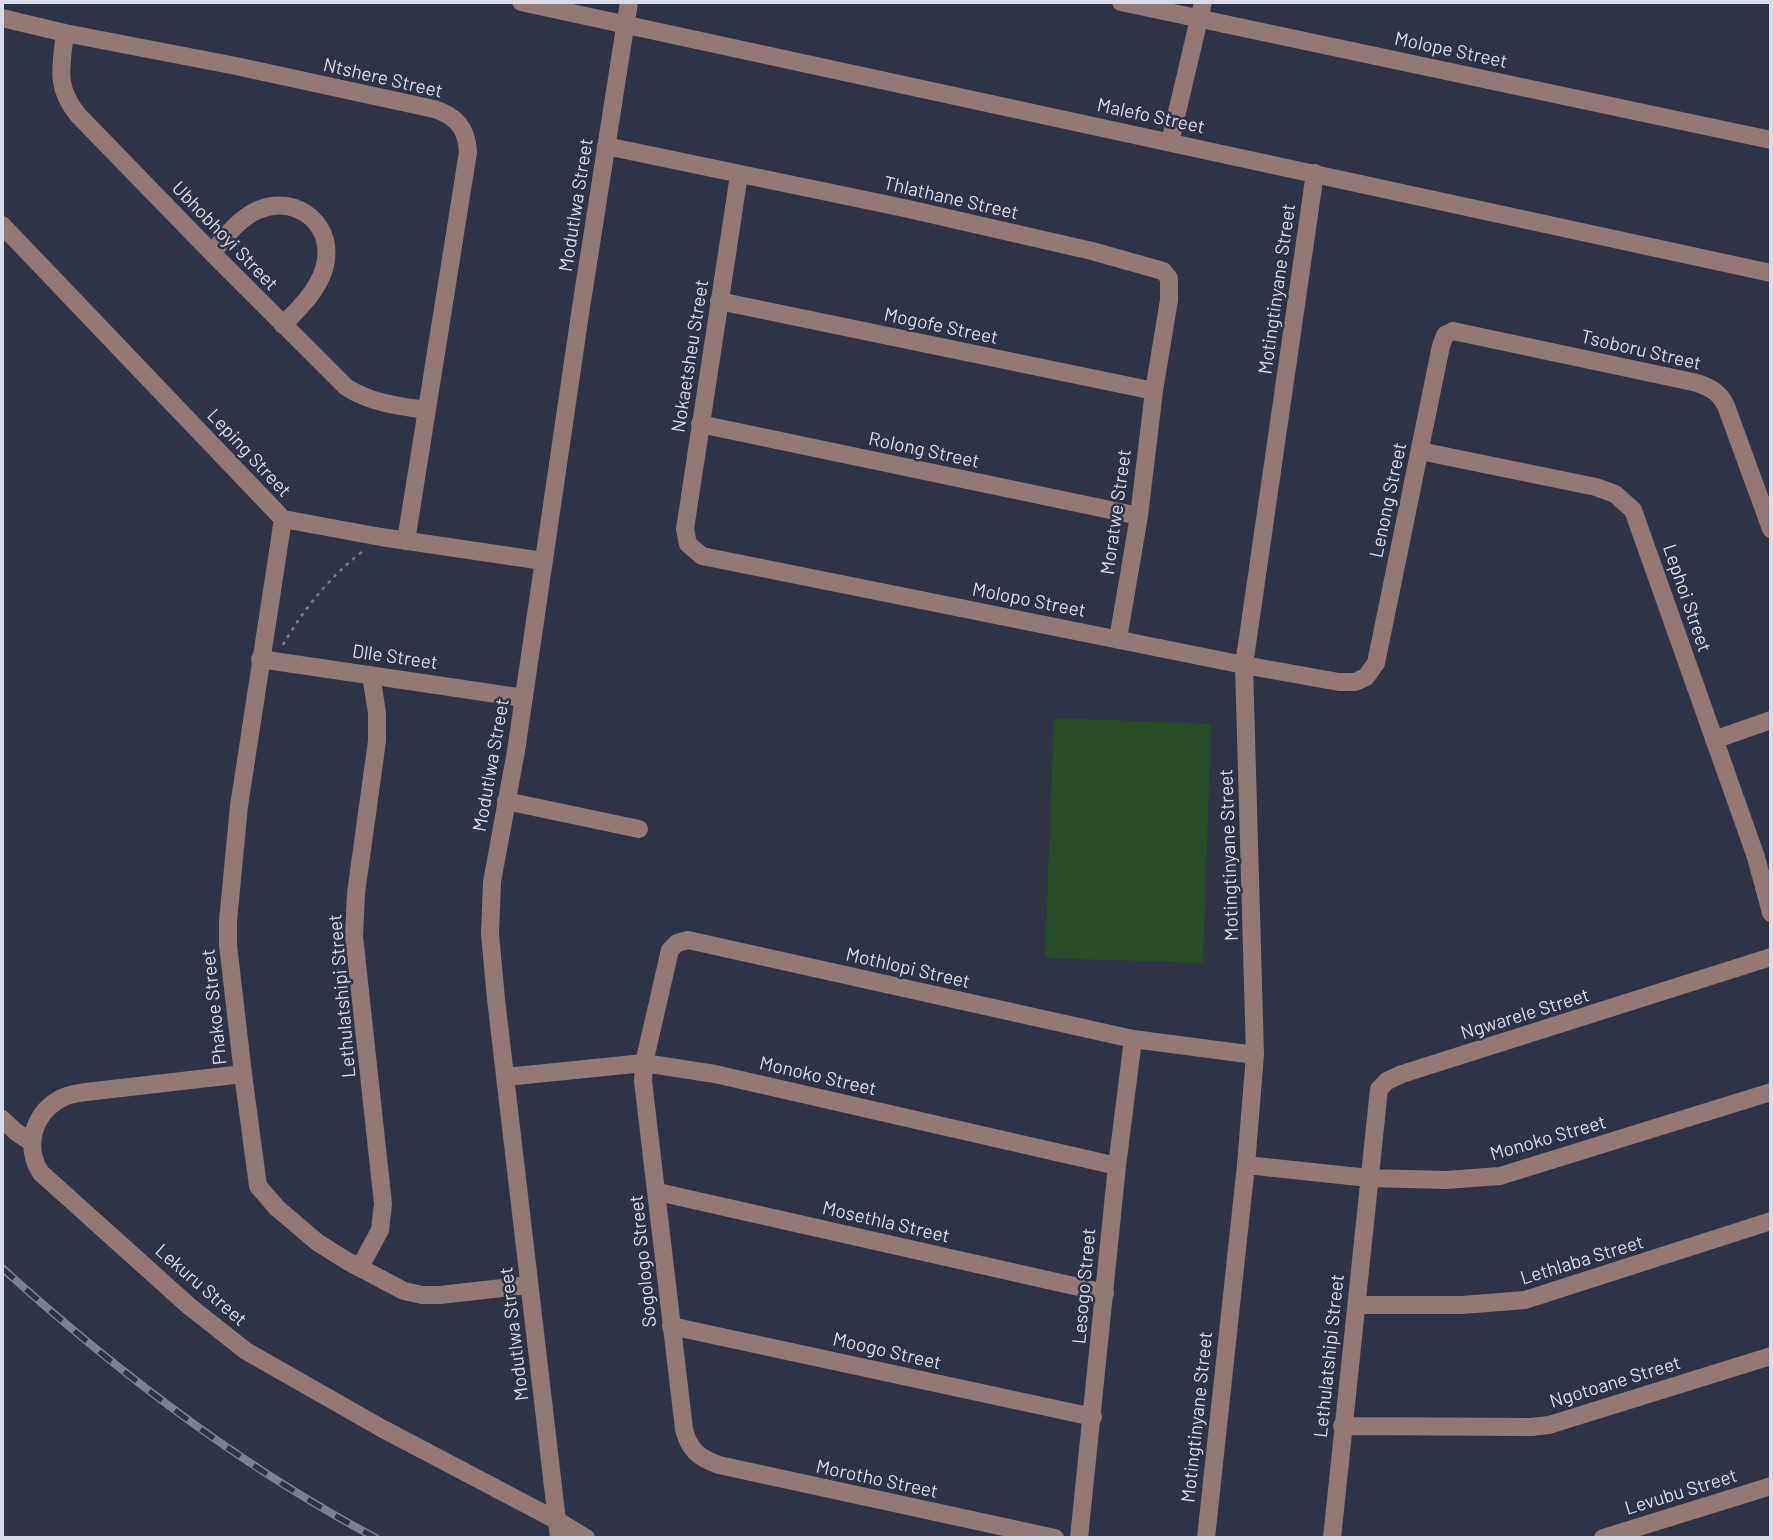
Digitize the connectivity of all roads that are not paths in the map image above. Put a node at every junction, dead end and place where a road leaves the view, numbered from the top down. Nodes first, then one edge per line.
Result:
1 (522, 2) edge
2 (629, 2) edge
3 (1121, 2) edge
4 (1201, 10) edge
5 (2, 18) edge
6 (625, 24) junction
7 (65, 33) junction
8 (1771, 140) edge
9 (1170, 142) junction
10 (606, 146) junction
11 (1315, 173) junction
12 (739, 175) junction
13 (2, 225) edge
14 (212, 253) junction
15 (1771, 273) edge
16 (719, 301) junction
17 (283, 325) junction
18 (1450, 332) joint
19 (1154, 391) junction
20 (426, 410) junction
21 (700, 424) junction
22 (1420, 451) junction
23 (1139, 516) junction
24 (283, 519) junction
25 (1771, 529) edge
26 (406, 541) junction
27 (688, 544) joint
28 (543, 561) junction
29 (1118, 639) junction
30 (266, 660) junction
31 (1244, 666) junction
32 (371, 674) junction
33 (1366, 677) joint
34 (524, 698) junction
35 (1771, 720) edge
36 (1714, 740) junction
37 (506, 802) junction
38 (639, 829) dead end
39 (1763, 855) edge
40 (1771, 913) edge
41 (1771, 957) edge
42 (1133, 1039) junction
43 (1255, 1055) junction
44 (644, 1063) junction
45 (243, 1074) junction
46 (506, 1077) junction
47 (1771, 1092) edge
48 (2, 1119) edge
49 (31, 1142) junction
50 (1246, 1165) junction
51 (1117, 1166) junction
52 (1369, 1178) junction
53 (658, 1192) junction
54 (1771, 1222) edge
55 (360, 1268) junction
56 (529, 1285) junction
57 (1105, 1293) junction
58 (1357, 1305) junction
59 (671, 1326) junction
60 (1771, 1356) edge
61 (1093, 1417) junction
62 (1342, 1426) junction
63 (694, 1452) joint
64 (1771, 1486) edge
65 (559, 1529) edge
66 (586, 1538) edge
67 (1055, 1538) edge
68 (1079, 1538) edge
69 (1206, 1538) edge
70 (1332, 1538) edge
71 (1603, 1538) edge

1 - 6 street, Malefo Street
2 - 6 street, Modutlwa Street
3 - 4 street, Molope Street
4 - 8 street, Molope Street
4 - 9 street
5 - 7 street, Ntshere Street
6 - 9 street, Malefo Street
6 - 10 street, Modutlwa Street
7 - 14 street, Ubhobhoyi Street
7 - 20 street, Ntshere Street
9 - 11 street, Malefo Street
10 - 12 street, Thlathane Street
10 - 28 street, Modutlwa Street
11 - 15 street, Malefo Street
11 - 31 street, Motingtinyane Street
12 - 16 street, Nokaetsheu Street
12 - 19 street, Thlathane Street
13 - 24 street, Leping Street
14 - 17 street, Ubhobhoyi Street
14 - 17 street
16 - 19 street, Mogofe Street
16 - 21 street, Nokaetsheu Street
17 - 20 street, Ubhobhoyi Street
18 - 22 street, Lenong Street
18 - 25 street, Tsoboru Street
19 - 23 street, Moratwe Street
20 - 26 street, Ntshere Street
21 - 23 street, Rolong Street
21 - 27 street, Nokaetsheu Street
22 - 33 street, Lenong Street
22 - 36 street, Lephoi Street
23 - 29 street, Moratwe Street
24 - 26 street, Leping Street
24 - 30 street, Phakoe Street
26 - 28 street, Leping Street
27 - 29 street, Molopo Street
28 - 34 street, Modutlwa Street
29 - 31 street, Molopo Street
30 - 32 street, Dlle Street
30 - 45 street, Phakoe Street
31 - 33 street, Molopo Street
31 - 43 street, Motingtinyane Street
32 - 34 street, Dlle Street
32 - 55 street, Lethulatshipi Street
34 - 37 street, Modutlwa Street
35 - 36 street
36 - 39 street, Lephoi Street
37 - 38 street
37 - 46 street, Modutlwa Street
39 - 40 street, Lephoi Street
41 - 52 street, Ngwarele Street
42 - 43 street, Mothlopi Street
42 - 44 street, Mothlopi Street
42 - 51 street, Lesogo Street
43 - 50 street, Motingtinyane Street
44 - 46 street, Monoko Street
44 - 51 street, Monoko Street
44 - 53 street, Sogologo Street
45 - 49 street
45 - 55 street, Phakoe Street
46 - 56 street, Modutlwa Street
47 - 52 street, Monoko Street
48 - 49 street
49 - 65 street, Lekuru Street
50 - 52 street, Monoko Street
50 - 69 street, Motingtinyane Street
51 - 57 street, Lesogo Street
52 - 58 street, Lethulatshipi Street
53 - 57 street, Mosethla Street
53 - 59 street, Sogologo Street
54 - 58 street, Lethlaba Street
55 - 56 street, Phakoe Street
56 - 65 street, Modutlwa Street
57 - 61 street, Lesogo Street
58 - 62 street, Lethulatshipi Street
59 - 61 street, Moogo Street
59 - 63 street, Sogologo Street
60 - 62 street, Ngotoane Street
61 - 68 street, Lesogo Street
62 - 70 street, Lethulatshipi Street
63 - 67 street, Morotho Street
64 - 71 street, Levubu Street
65 - 66 street, Lekuru Street

